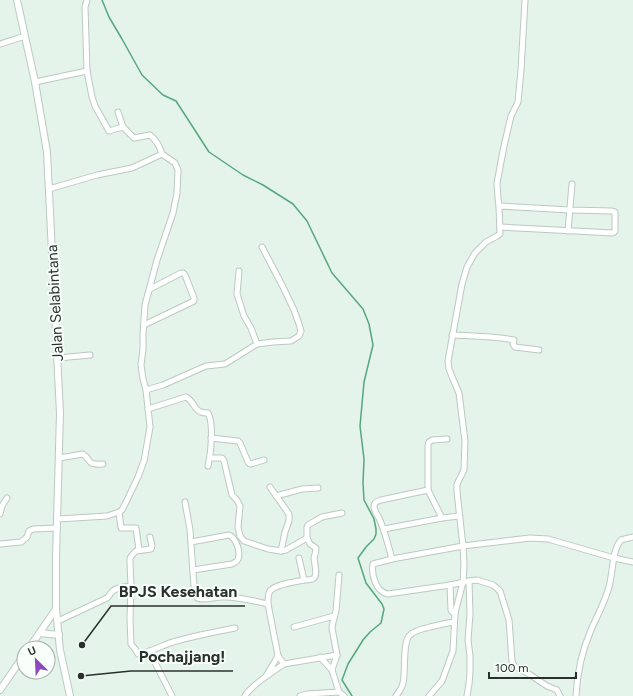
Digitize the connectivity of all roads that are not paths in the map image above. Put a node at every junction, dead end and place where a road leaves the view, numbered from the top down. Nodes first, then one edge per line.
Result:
1 (17, 0) edge
2 (87, 0) edge
3 (525, 0) edge
4 (25, 36) junction
5 (0, 44) edge
6 (87, 71) junction
7 (35, 82) junction
8 (118, 112) dead end
9 (123, 127) junction
10 (162, 154) junction
11 (572, 184) dead end
12 (49, 189) junction
13 (499, 206) junction
14 (570, 210) junction
15 (500, 228) junction
16 (568, 231) junction
17 (262, 247) dead end
18 (239, 271) dead end
19 (150, 289) junction
20 (144, 325) junction
21 (452, 335) junction
22 (257, 344) junction
23 (539, 350) dead end
24 (90, 355) dead end
25 (58, 358) junction
26 (146, 390) junction
27 (148, 409) junction
28 (211, 438) junction
29 (447, 439) dead end
30 (59, 458) junction
31 (210, 458) junction
32 (264, 460) dead end
33 (102, 464) dead end
34 (208, 466) dead end
35 (270, 487) dead end
36 (318, 488) dead end
37 (428, 490) junction
38 (276, 496) junction
39 (7, 498) dead end
40 (185, 502) dead end
41 (119, 512) junction
42 (342, 513) dead end
43 (0, 514) edge
44 (459, 516) junction
45 (442, 518) junction
46 (58, 519) junction
47 (57, 528) junction
48 (384, 529) junction
49 (150, 537) dead end
50 (633, 537) edge
51 (306, 538) junction
52 (191, 542) junction
53 (0, 544) edge
54 (463, 546) junction
55 (139, 550) junction
56 (281, 551) junction
57 (299, 558) dead end
58 (614, 558) junction
59 (392, 559) junction
60 (633, 562) edge
61 (193, 570) junction
62 (339, 575) dead end
63 (304, 580) junction
64 (469, 581) junction
65 (463, 582) junction
66 (450, 585) junction
67 (131, 586) junction
68 (268, 604) junction
69 (56, 609) junction
70 (454, 613) junction
71 (334, 616) junction
72 (58, 621) junction
73 (454, 622) junction
74 (294, 627) dead end
75 (234, 628) dead end
76 (40, 633) junction
77 (59, 635) junction
78 (35, 640) edge
79 (149, 651) junction
80 (337, 655) junction
81 (278, 656) junction
82 (320, 658) junction
83 (284, 664) junction
84 (16, 667) edge
85 (332, 670) junction
86 (265, 677) junction
87 (0, 690) edge
88 (339, 692) junction
89 (70, 696) edge
90 (172, 696) edge
91 (245, 696) edge
92 (300, 696) edge
93 (344, 696) edge
94 (396, 696) edge
95 (430, 696) edge
96 (467, 696) edge
97 (560, 696) edge
98 (576, 696) edge

1 - 4 street, Jalan Selabintana
2 - 6 street
3 - 13 street
4 - 5 street
4 - 7 street, Jalan Selabintana
6 - 7 street
6 - 9 street
7 - 12 street, Jalan Selabintana
8 - 9 street
9 - 10 street
10 - 12 street
10 - 19 street
11 - 14 street
12 - 25 street, Jalan Selabintana
13 - 14 street
13 - 15 street
14 - 16 street
14 - 16 street
15 - 16 street
15 - 21 street
17 - 22 street
18 - 22 street
19 - 20 street
19 - 20 street
20 - 26 street
21 - 23 street
21 - 44 street
22 - 26 street
24 - 25 street
25 - 30 street, Jalan Selabintana
26 - 27 street
27 - 28 street
27 - 41 street
28 - 31 street
28 - 32 street
29 - 37 street
30 - 33 street
30 - 46 street, Jalan Selabintana
31 - 34 street
31 - 56 street
35 - 38 street
36 - 38 street
37 - 45 street
37 - 48 street
38 - 56 street
39 - 43 street
40 - 52 street
41 - 46 street
41 - 55 street
42 - 51 street
44 - 45 street
44 - 54 street
45 - 48 street
46 - 47 street, Jalan Selabintana
47 - 53 street
47 - 69 street, Jalan Selabintana
48 - 59 street
49 - 55 street
50 - 58 street
51 - 56 street
51 - 63 street
52 - 61 street
52 - 61 street
54 - 58 street
54 - 59 street
54 - 65 street
55 - 67 street
57 - 63 street
58 - 60 street
58 - 98 street
59 - 66 street
61 - 68 street
62 - 71 street
63 - 68 street
64 - 65 street
64 - 96 street
64 - 97 street
65 - 66 street
65 - 70 street
66 - 70 street
67 - 72 street
67 - 79 street
68 - 81 street
69 - 72 street, Jalan Selabintana
69 - 76 street
70 - 73 street
71 - 74 street
71 - 80 street
72 - 77 street, Jalan Selabintana
73 - 94 street
73 - 95 street
75 - 79 street
76 - 77 street
76 - 78 street
77 - 89 street, Jalan Selabintana
79 - 90 street
80 - 82 street
80 - 85 street
81 - 83 street
81 - 86 street
82 - 83 street
82 - 85 street
83 - 86 street
84 - 87 street
85 - 88 street
86 - 91 street
88 - 92 street
88 - 93 street

